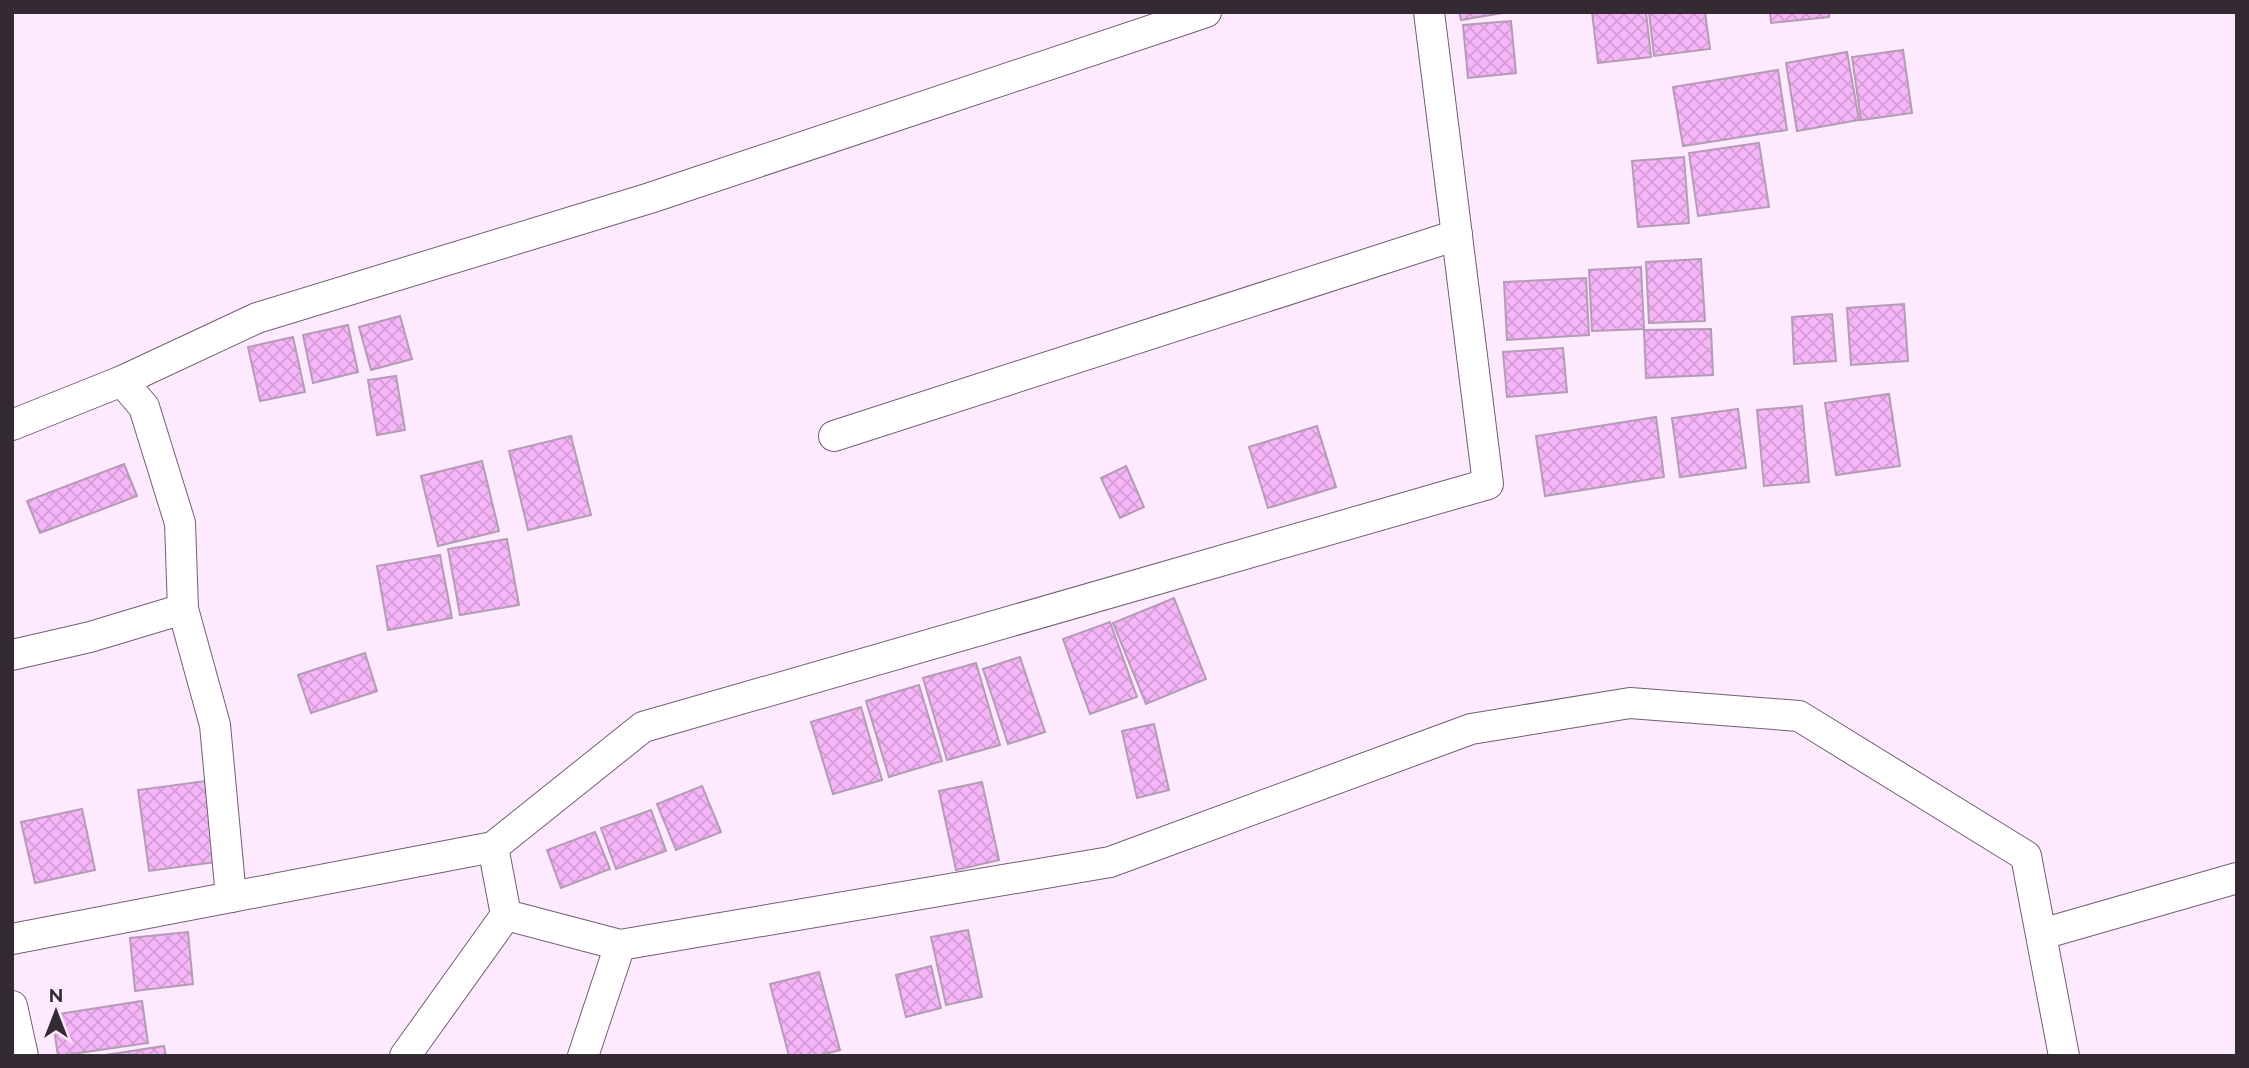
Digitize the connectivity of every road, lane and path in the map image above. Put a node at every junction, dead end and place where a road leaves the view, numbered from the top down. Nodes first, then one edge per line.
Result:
1 (1206, 12) edge
2 (1429, 12) edge
3 (1457, 234) junction
4 (122, 381) junction
5 (12, 425) edge
6 (834, 436) dead end
7 (183, 609) junction
8 (12, 655) edge
9 (493, 847) junction
10 (2237, 878) edge
11 (231, 897) junction
12 (506, 915) junction
13 (2042, 933) junction
14 (12, 939) edge
15 (620, 945) junction
16 (12, 1006) edge
17 (23, 1056) edge
18 (405, 1056) edge
19 (583, 1056) edge
20 (2064, 1056) edge

1 - 4 street
2 - 3 street
3 - 6 street
3 - 9 street
4 - 5 street
4 - 7 street
7 - 8 street
7 - 11 street
9 - 11 street
9 - 12 street
10 - 13 street
11 - 14 street
12 - 15 street
12 - 18 street
13 - 15 street
13 - 20 street
15 - 19 street
16 - 17 street

